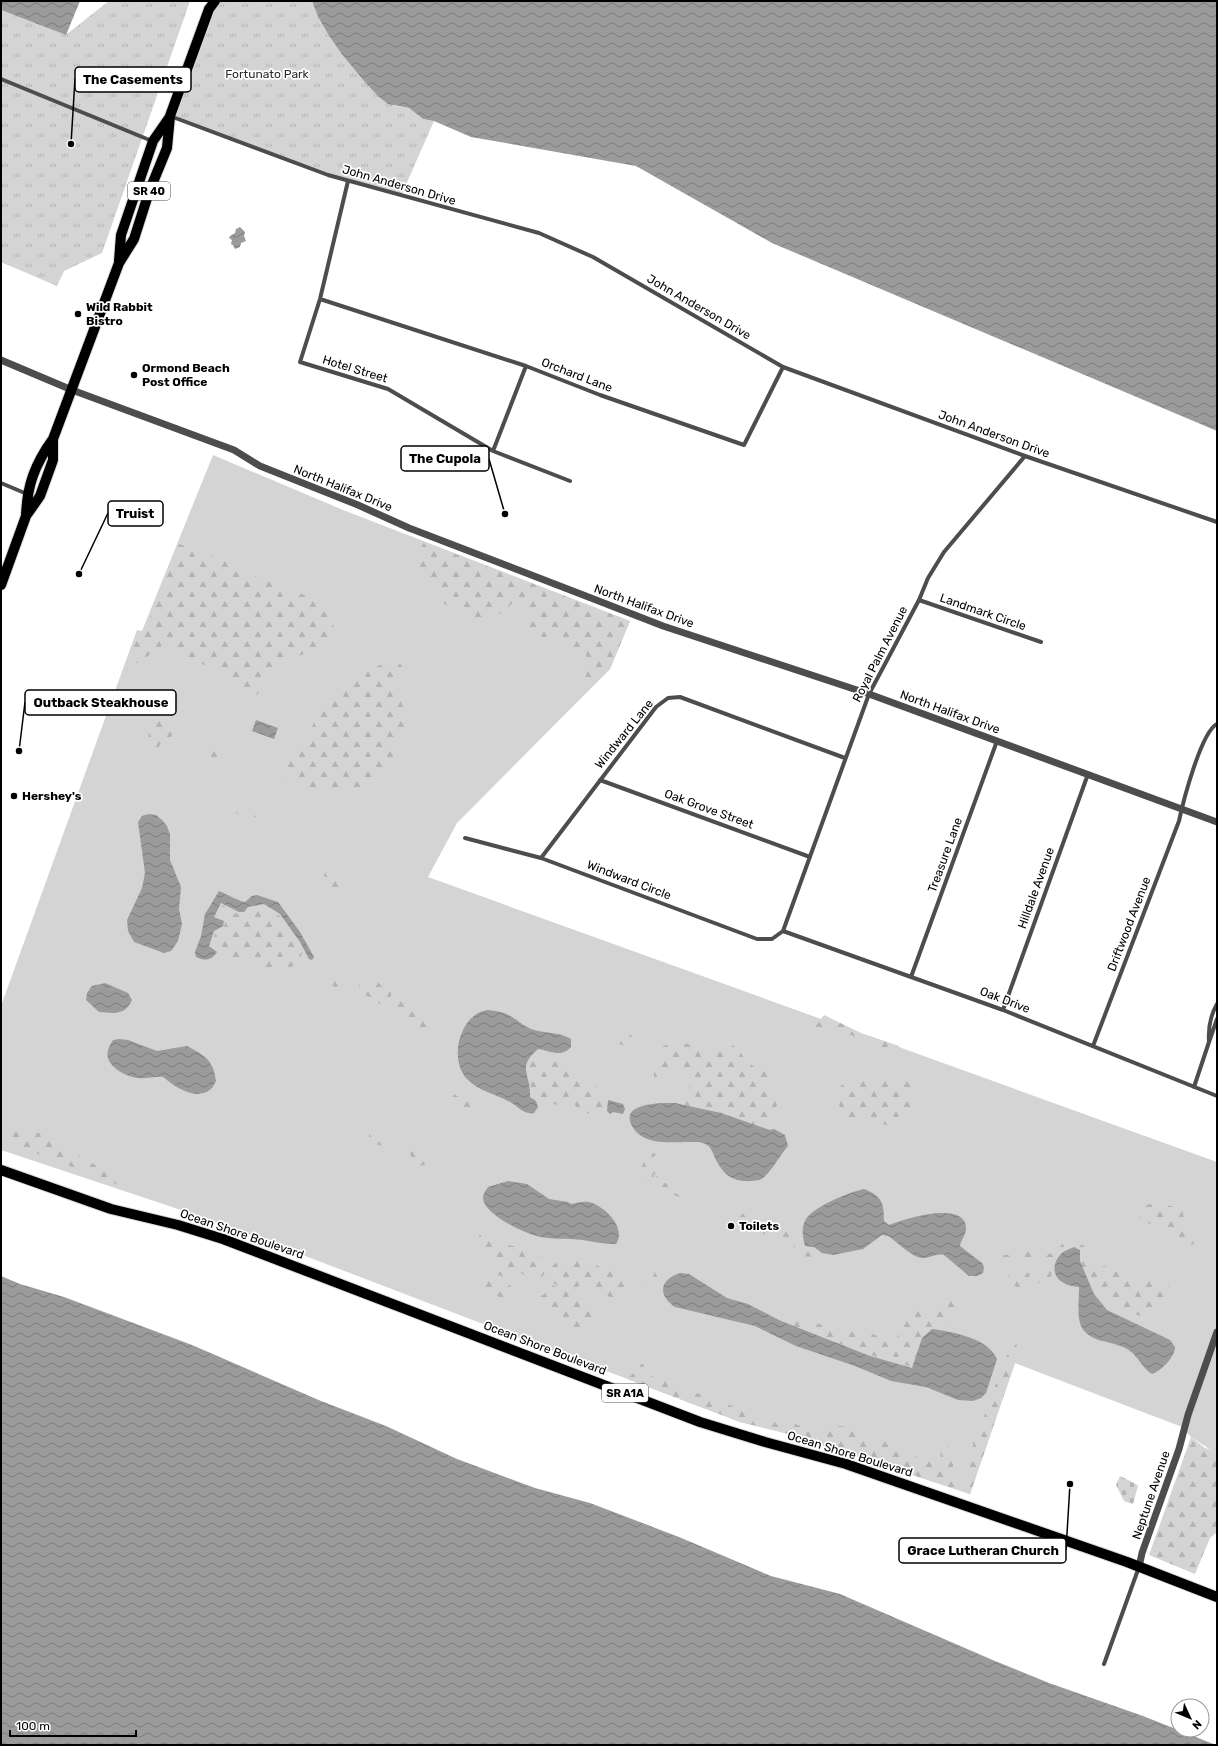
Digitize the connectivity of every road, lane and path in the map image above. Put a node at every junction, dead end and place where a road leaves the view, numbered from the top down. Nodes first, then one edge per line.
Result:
1 (211, 4) edge
2 (1, 79) edge
3 (170, 116) junction
4 (152, 141) junction
5 (348, 181) junction
6 (149, 192) junction
7 (119, 263) junction
8 (320, 299) junction
9 (1, 360) edge
10 (526, 366) junction
11 (783, 367) junction
12 (72, 390) junction
13 (53, 439) junction
14 (493, 451) junction
15 (1025, 456) junction
16 (570, 481) dead end
17 (1, 483) edge
18 (27, 494) junction
19 (26, 516) junction
20 (1217, 522) edge
21 (1, 585) edge
22 (919, 600) junction
23 (1041, 642) dead end
24 (868, 694) junction
25 (1217, 724) edge
26 (997, 740) junction
27 (845, 758) junction
28 (1088, 774) junction
29 (600, 780) junction
30 (1181, 809) junction
31 (1217, 822) edge
32 (465, 838) dead end
33 (810, 857) junction
34 (541, 858) junction
35 (783, 931) junction
36 (911, 977) junction
37 (1217, 1004) edge
38 (1003, 1010) junction
39 (1217, 1019) edge
40 (1209, 1042) junction
41 (1093, 1046) junction
42 (1194, 1087) junction
43 (1217, 1096) edge
44 (1, 1170) edge
45 (1217, 1332) edge
46 (1139, 1567) junction
47 (1217, 1596) edge
48 (1104, 1664) dead end

1 - 3 main road, SR 40
2 - 4 street
3 - 4 main road, SR 40
3 - 5 street, John Anderson Drive
3 - 6 main road, SR 40
4 - 6 main road
4 - 7 main road, SR 40
5 - 8 street, Hotel Street
5 - 11 street, John Anderson Drive
6 - 7 main road, SR 40
7 - 12 main road, SR 40
8 - 10 street, Orchard Lane
8 - 14 street, Hotel Street
9 - 12 street, North Halifax Drive
10 - 11 street, Orchard Lane
10 - 14 street
11 - 15 street, John Anderson Drive
12 - 13 main road, SR 40
12 - 24 street, North Halifax Drive
13 - 18 main road, SR 40
13 - 19 main road, SR 40
14 - 16 street, Hotel Street
15 - 20 street, John Anderson Drive
15 - 22 street, Royal Palm Avenue
17 - 18 street
18 - 19 main road, SR 40
19 - 21 main road, SR 40
22 - 23 street, Landmark Circle
22 - 24 street, Royal Palm Avenue
24 - 26 street, North Halifax Drive
24 - 27 street, Royal Palm Avenue
25 - 30 street, Driftwood Avenue
26 - 28 street, North Halifax Drive
26 - 36 street, Treasure Lane
27 - 29 street, Windward Lane
27 - 33 street, Royal Palm Avenue
28 - 30 street, North Halifax Drive
28 - 38 street, Hilldale Avenue
29 - 33 street, Oak Grove Street
29 - 34 street, Windward Lane
30 - 31 street, North Halifax Drive
30 - 41 street, Driftwood Avenue
32 - 34 street, Windward Circle
33 - 35 street, Royal Palm Avenue
34 - 35 street, Windward Circle
35 - 36 street, Oak Drive
36 - 38 street, Oak Drive
37 - 40 street
38 - 41 street, Oak Drive
39 - 40 street
40 - 42 street
41 - 42 street, Oak Drive
42 - 43 street, Oak Drive
44 - 46 main road, Ocean Shore Boulevard / SR A1A
45 - 46 street, Neptune Avenue
46 - 47 main road, Ocean Shore Boulevard / SR A1A
46 - 48 street, Neptune Avenue

